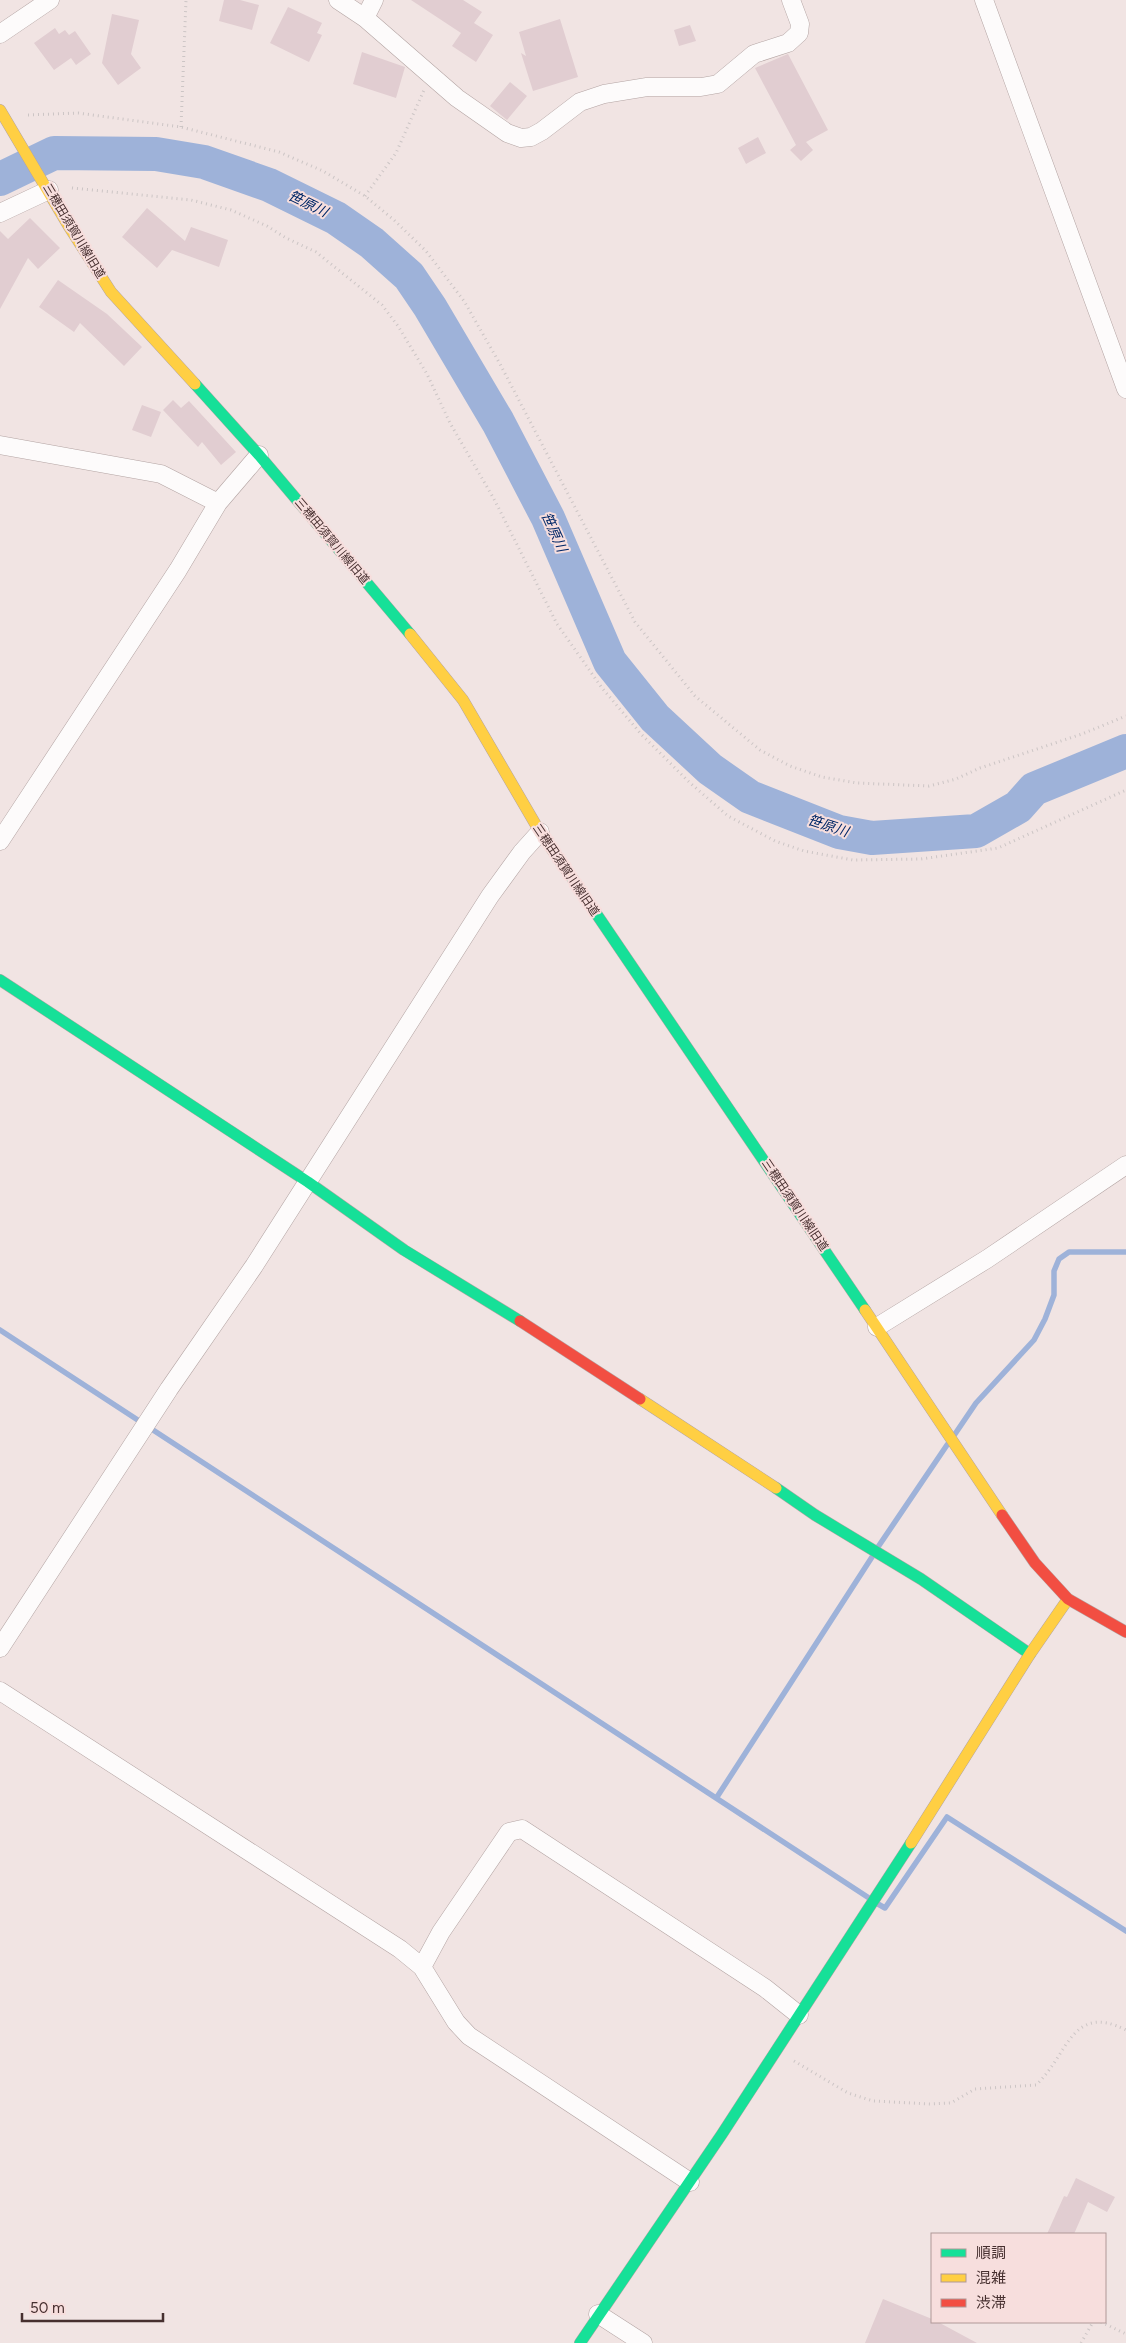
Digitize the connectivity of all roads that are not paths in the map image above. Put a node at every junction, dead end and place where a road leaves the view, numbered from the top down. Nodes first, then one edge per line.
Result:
1 (50, 0) edge
2 (338, 0) edge
3 (374, 0) edge
4 (791, 0) edge
5 (984, 0) edge
6 (365, 18) junction
7 (0, 34) edge
8 (4, 121) edge
9 (48, 190) junction
10 (0, 213) edge
11 (1126, 389) edge
12 (0, 445) edge
13 (259, 455) junction
14 (218, 503) junction
15 (540, 832) junction
16 (0, 841) edge
17 (0, 980) edge
18 (1126, 1165) edge
19 (308, 1182) junction
20 (877, 1327) junction
21 (1068, 1599) junction
22 (1126, 1632) edge
23 (0, 1648) edge
24 (1030, 1654) junction
25 (0, 1691) edge
26 (422, 1967) junction
27 (799, 2015) junction
28 (690, 2182) junction
29 (598, 2314) junction
30 (580, 2343) edge
31 (643, 2343) edge

1 - 7 street
2 - 6 street
3 - 6 street
4 - 6 street
5 - 11 street
8 - 9 street, 三穂田須賀川線旧道
9 - 10 street
9 - 13 street, 三穂田須賀川線旧道
12 - 14 street
13 - 14 street
13 - 15 street, 三穂田須賀川線旧道
14 - 16 street
15 - 19 street
15 - 20 street, 三穂田須賀川線旧道
17 - 19 street
18 - 20 street
19 - 23 street
19 - 24 street
20 - 21 street, 三穂田須賀川線旧道
21 - 22 street, 三穂田須賀川線旧道
21 - 24 street
24 - 27 street
25 - 26 street
26 - 27 street
26 - 28 street
27 - 28 street
28 - 29 street
29 - 30 street
29 - 31 street

